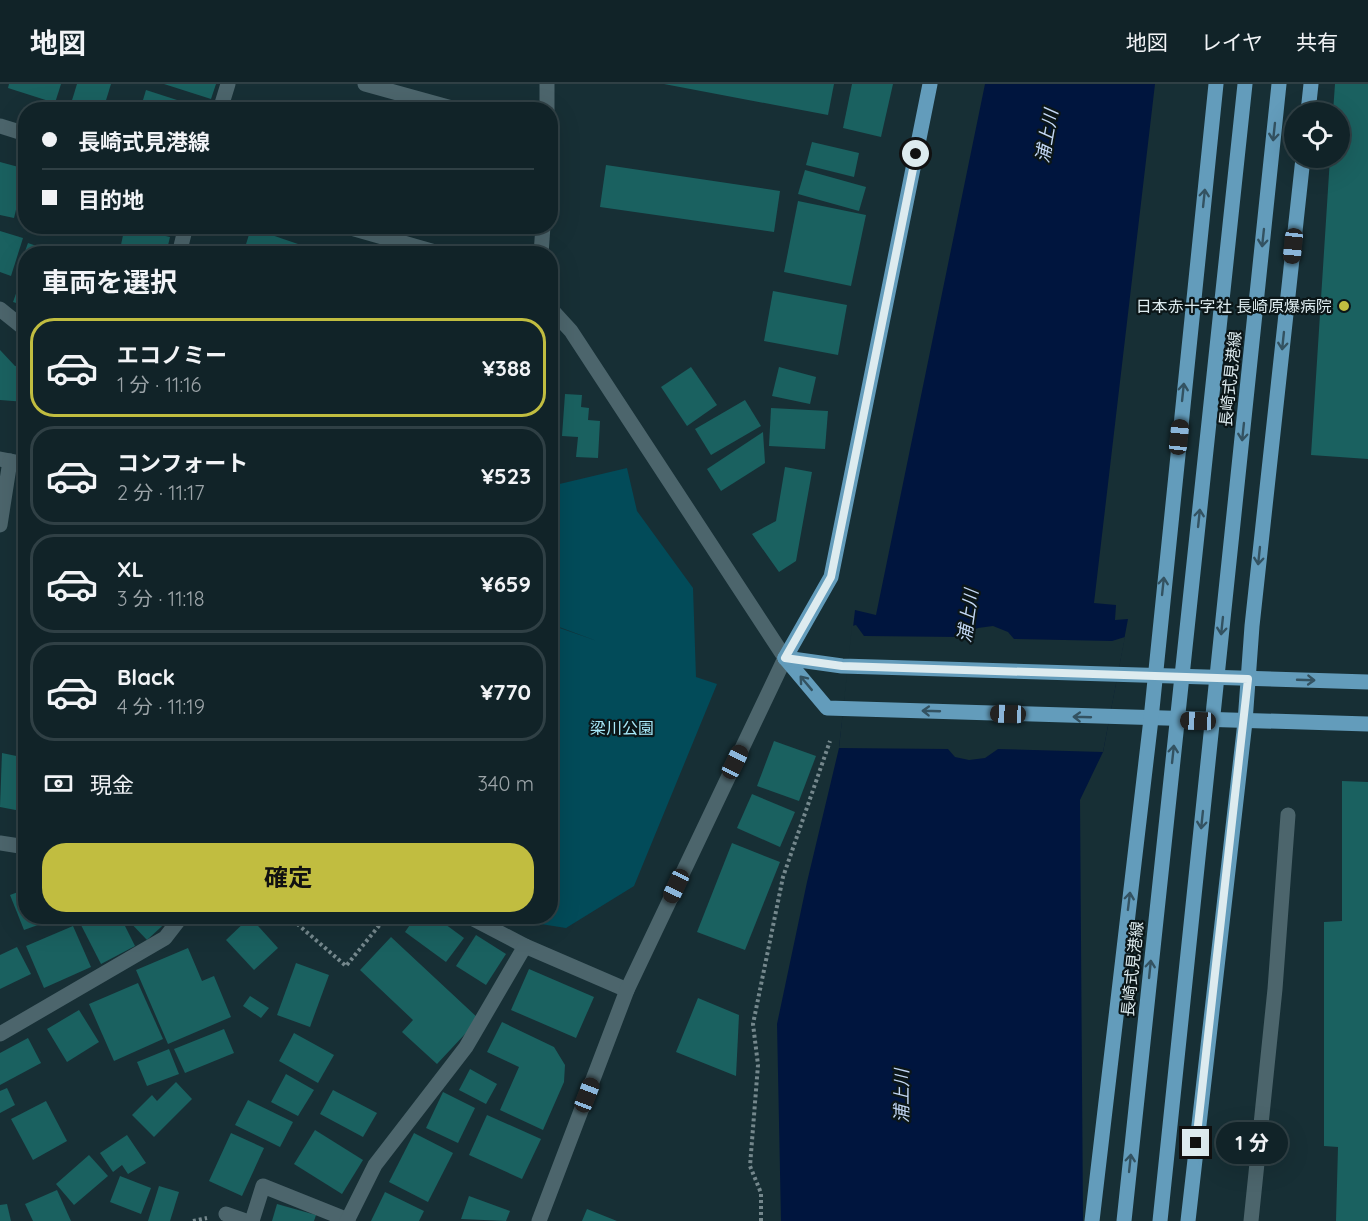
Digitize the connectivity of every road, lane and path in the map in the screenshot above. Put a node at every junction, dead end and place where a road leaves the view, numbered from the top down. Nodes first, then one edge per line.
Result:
1 (228, 84) edge
2 (365, 84) edge
3 (547, 84) edge
4 (930, 84) edge
5 (1216, 84) edge
6 (1245, 84) edge
7 (1279, 84) edge
8 (1311, 84) edge
9 (222, 102) edge
10 (430, 102) edge
11 (547, 102) edge
12 (1309, 102) edge
13 (0, 126) edge
14 (18, 132) edge
15 (1302, 168) edge
16 (372, 234) edge
17 (414, 246) edge
18 (0, 309) edge
19 (558, 317) edge
20 (18, 324) edge
21 (12, 461) edge
22 (0, 525) edge
23 (785, 658) junction
24 (1154, 675) junction
25 (1248, 679) junction
26 (1368, 682) edge
27 (1151, 719) junction
28 (1245, 722) junction
29 (1368, 724) edge
30 (830, 741) dead end
31 (1288, 815) dead end
32 (0, 843) edge
33 (18, 846) edge
34 (176, 924) edge
35 (297, 924) edge
36 (380, 924) edge
37 (483, 924) edge
38 (525, 946) junction
39 (627, 990) junction
40 (0, 1034) edge
41 (226, 1214) dead end
42 (347, 1220) edge
43 (246, 1221) edge
44 (252, 1221) edge
45 (539, 1221) edge
46 (762, 1221) edge
47 (1092, 1221) edge
48 (1124, 1221) edge
49 (1160, 1221) edge
50 (1188, 1221) edge
51 (1251, 1221) edge

1 - 9 street
2 - 10 street
3 - 11 street
4 - 23 main road
24 -> 5 main road
48 -> 6 main road, 長崎式見港線
7 -> 49 main road, 長崎式見港線
8 - 12 main road
13 - 14 street
15 -> 25 main road
16 - 17 street
18 - 20 street
19 - 23 street
21 - 22 street
23 - 24 main road
27 -> 23 main road
23 - 39 street
24 - 25 main road
24 - 27 main road
25 -> 26 main road
25 - 28 main road
27 - 28 main road
47 -> 27 main road
28 - 29 main road
28 - 50 main road
30 - 46 path
31 - 51 street
32 - 33 street
34 - 40 street
35 - 36 path
37 - 38 street
38 - 39 street
38 - 42 street
39 - 45 street
41 - 43 street
42 - 44 street

